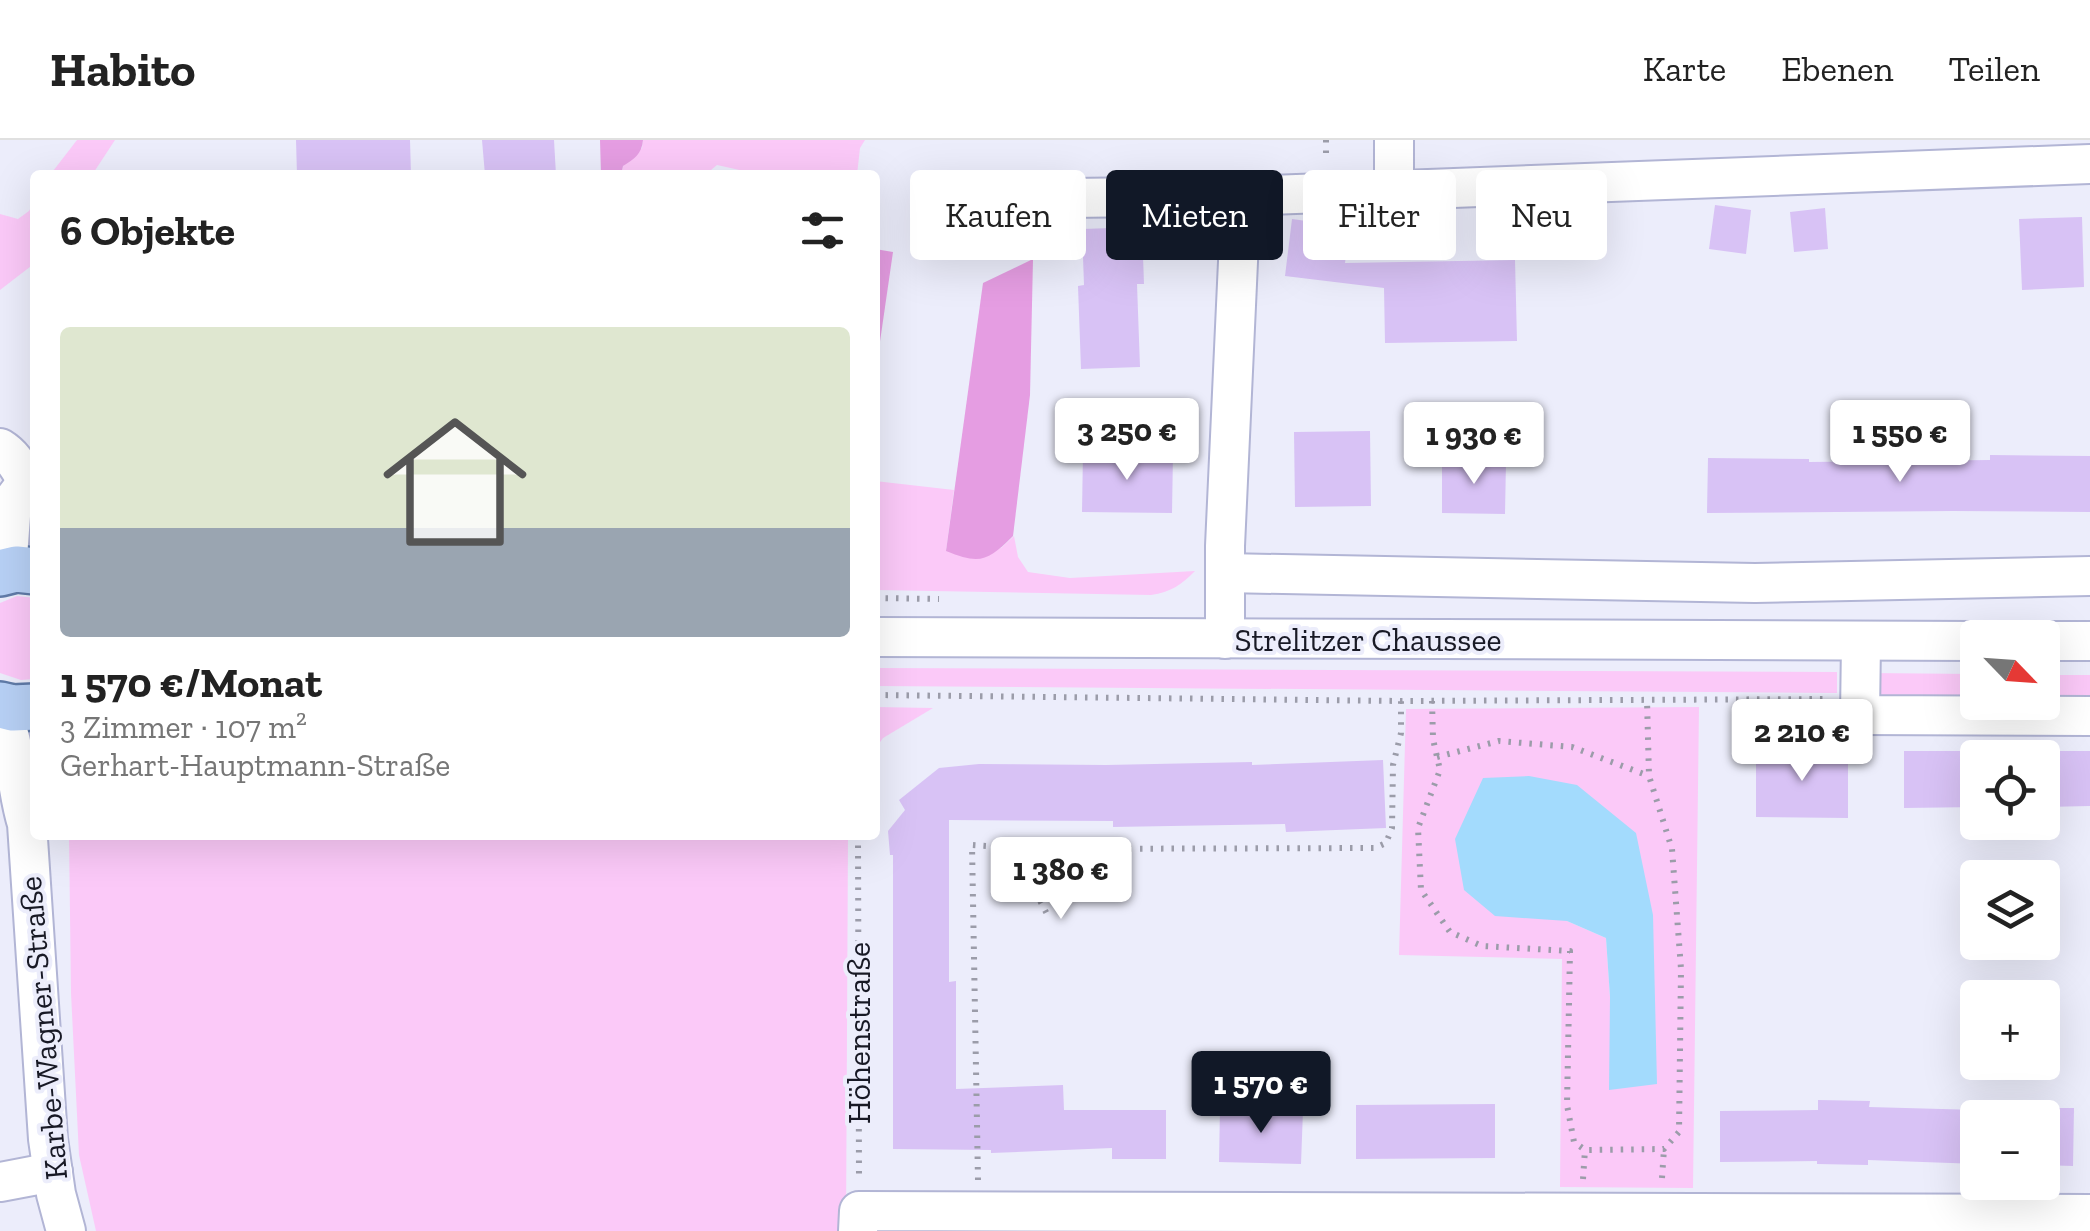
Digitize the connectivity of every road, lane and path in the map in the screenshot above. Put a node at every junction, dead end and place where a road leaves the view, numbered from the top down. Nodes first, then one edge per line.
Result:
1 (1394, 140) edge
2 (2090, 164) edge
3 (1394, 170) edge
4 (1456, 188) edge
5 (1238, 260) edge
6 (0, 448) edge
7 (30, 485) edge
8 (30, 488) edge
9 (30, 570) edge
10 (0, 573) edge
11 (2090, 576) edge
12 (1224, 605) junction
13 (880, 637) edge
14 (2060, 641) edge
15 (2090, 641) edge
16 (1861, 642) junction
17 (1960, 642) edge
18 (880, 695) edge
19 (1860, 698) junction
20 (1647, 700) junction
21 (1401, 701) junction
22 (1432, 701) junction
23 (0, 707) edge
24 (30, 707) edge
25 (2090, 716) edge
26 (1437, 756) junction
27 (1649, 776) junction
28 (30, 811) edge
29 (32, 840) edge
30 (858, 840) edge
31 (1035, 849) junction
32 (1047, 914) dead end
33 (53, 1172) junction
34 (0, 1182) edge
35 (977, 1211) junction
36 (2090, 1214) edge
37 (859, 1221) edge
38 (2046, 1222) edge
39 (66, 1231) edge

1 - 3 street
2 - 4 street
5 - 12 street
6 - 7 street
8 - 10 street
9 - 10 main road
11 - 12 street, Strelitzer Chaussee
12 - 13 street, Strelitzer Chaussee
12 - 16 street, Strelitzer Chaussee
14 - 15 street
16 - 17 street, Strelitzer Chaussee
16 - 19 street
18 - 21 path
19 - 20 path
19 - 25 street
20 - 22 path
20 - 27 path
21 - 22 path
21 - 31 path
22 - 26 path
23 - 24 main road
23 - 28 street, Karbe-Wagner-Straße
26 - 27 path
26 - 27 path
29 - 33 street, Karbe-Wagner-Straße
30 - 37 path, Höhenstraße
31 - 32 path
31 - 35 path
33 - 34 street
33 - 39 street, Karbe-Wagner-Straße
35 - 37 street
35 - 38 street
36 - 38 street

